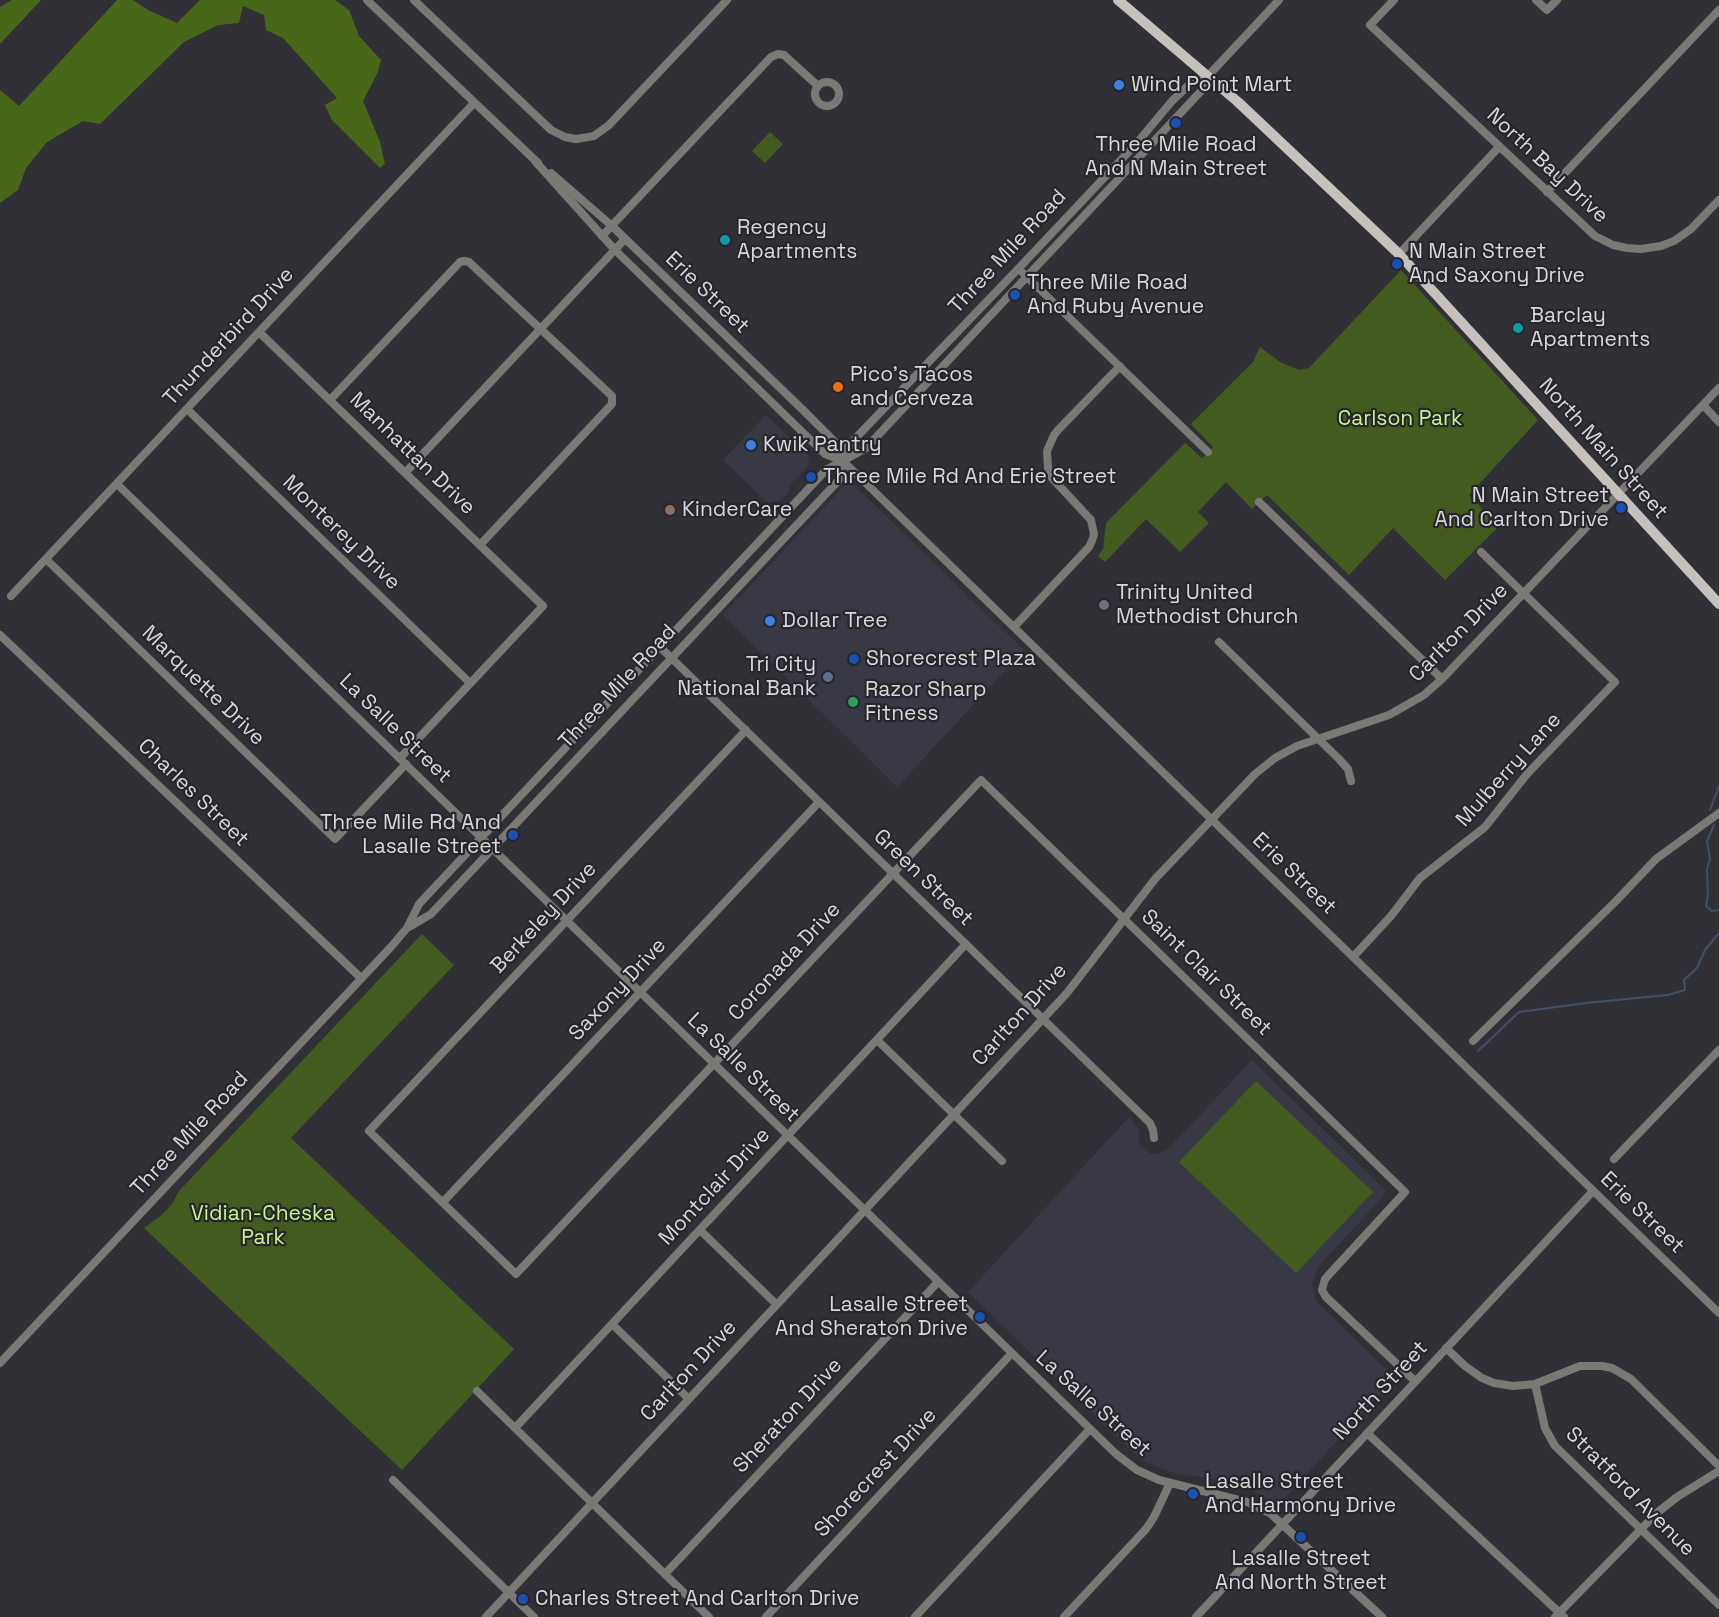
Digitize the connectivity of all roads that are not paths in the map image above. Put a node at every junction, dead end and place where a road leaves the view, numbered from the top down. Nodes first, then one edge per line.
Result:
1 (367, 0) edge
2 (414, 0) edge
3 (727, 0) edge
4 (1118, 0) edge
5 (1279, 0) edge
6 (1394, 0) edge
7 (1536, 0) edge
8 (1557, 0) edge
9 (1719, 10) edge
10 (1207, 77) junction
11 (818, 85) dead end
12 (474, 103) junction
13 (1499, 147) junction
14 (535, 160) junction
15 (1547, 192) junction
16 (1719, 200) edge
17 (612, 226) junction
18 (603, 236) junction
19 (625, 239) junction
20 (615, 250) junction
21 (1399, 254) junction
22 (1018, 269) junction
23 (1026, 277) junction
24 (540, 329) junction
25 (259, 332) junction
26 (728, 338) junction
27 (718, 349) junction
28 (1120, 366) junction
29 (780, 388) junction
30 (1719, 388) edge
31 (770, 399) junction
32 (330, 400) junction
33 (1703, 405) junction
34 (187, 409) junction
35 (1719, 422) edge
36 (1208, 452) dead end
37 (843, 461) junction
38 (405, 473) junction
39 (117, 484) junction
40 (1618, 495) junction
41 (1259, 502) dead end
42 (480, 545) junction
43 (1481, 552) dead end
44 (46, 559) junction
45 (1523, 594) junction
46 (11, 596) dead end
47 (1719, 604) edge
48 (1014, 627) junction
49 (0, 635) edge
50 (1219, 642) dead end
51 (660, 647) junction
52 (670, 657) junction
53 (1442, 679) junction
54 (470, 683) junction
55 (746, 730) junction
56 (1319, 739) junction
57 (403, 761) junction
58 (981, 780) joint
59 (1351, 781) dead end
60 (819, 802) junction
61 (1719, 813) edge
62 (1211, 819) junction
63 (481, 838) junction
64 (491, 848) junction
65 (893, 874) junction
66 (1123, 918) junction
67 (567, 921) junction
68 (407, 928) junction
69 (966, 944) junction
70 (1353, 957) junction
71 (361, 978) junction
72 (640, 992) junction
73 (1042, 1019) junction
74 (877, 1040) junction
75 (1473, 1041) dead end
76 (1719, 1050) edge
77 (714, 1064) junction
78 (953, 1114) junction
79 (788, 1136) junction
80 (1154, 1138) dead end
81 (1614, 1159) dead end
82 (1002, 1161) dead end
83 (1593, 1191) junction
84 (443, 1202) junction
85 (864, 1210) junction
86 (700, 1230) junction
87 (938, 1282) junction
88 (776, 1304) junction
89 (1719, 1313) edge
90 (612, 1324) junction
91 (1446, 1348) junction
92 (1011, 1353) junction
93 (0, 1363) edge
94 (1414, 1381) junction
95 (1535, 1384) junction
96 (477, 1391) dead end
97 (689, 1399) junction
98 (515, 1428) junction
99 (1090, 1429) junction
100 (1367, 1433) junction
101 (1719, 1466) edge
102 (1719, 1471) edge
103 (393, 1480) dead end
104 (1170, 1483) junction
105 (592, 1503) junction
106 (1282, 1524) junction
107 (1640, 1529) junction
108 (665, 1574) junction
109 (508, 1592) junction
110 (1719, 1605) edge
111 (1559, 1615) edge
112 (1198, 1616) edge
113 (486, 1617) edge
114 (534, 1617) edge
115 (709, 1617) edge
116 (766, 1617) edge
117 (915, 1617) edge
118 (1064, 1617) edge
119 (1382, 1617) edge

1 - 12 street, Erie Street
2 - 3 street
4 - 10 main road, North Main Street
5 - 10 street, Three Mile Road
6 - 13 street, North Bay Drive
7 - 8 street
9 - 15 street
10 - 21 main road, North Main Street
10 - 22 street, Three Mile Road
10 - 23 street, Three Mile Road
11 - 17 street
12 - 14 street, Erie Street
12 - 25 street, Thunderbird Drive
13 - 15 street, North Bay Drive
13 - 21 street
14 - 17 street, Erie Street
14 - 18 street, Erie Street
15 - 16 street, North Bay Drive
17 - 18 street
17 - 19 street, Erie Street
18 - 20 street, Erie Street
19 - 20 street
19 - 26 street, Erie Street
20 - 24 street
20 - 27 street, Erie Street
21 - 40 main road, North Main Street
22 - 23 street
22 - 37 street, Three Mile Road
23 - 28 street
23 - 37 street, Three Mile Road
24 - 32 street
24 - 38 street
24 - 42 street
25 - 32 street, Manhattan Drive
25 - 34 street, Thunderbird Drive
26 - 27 street
26 - 29 street, Erie Street
27 - 31 street, Erie Street
28 - 36 street
28 - 48 street
29 - 31 street
29 - 37 street, Erie Street
30 - 33 street, Carlton Drive
31 - 37 street, Erie Street
32 - 38 street, Manhattan Drive
33 - 35 street
33 - 40 street, Carlton Drive
34 - 39 street, Thunderbird Drive
34 - 54 street, Monterey Drive
37 - 48 street, Erie Street
37 - 51 street, Three Mile Road
37 - 52 street, Three Mile Road
38 - 42 street, Manhattan Drive
39 - 44 street, Thunderbird Drive
39 - 57 street, La Salle Street
40 - 45 street, Carlton Drive
40 - 47 main road, North Main Street
41 - 53 street
42 - 54 street, Manhattan Drive
43 - 45 street
44 - 46 street, Thunderbird Drive
44 - 57 street, Marquette Drive
45 - 53 street, Carlton Drive
45 - 70 street, Mulberry Lane
48 - 62 street, Erie Street
49 - 71 street, Charles Street
50 - 56 street
51 - 52 street, Green Street
51 - 63 street, Three Mile Road
52 - 55 street, Green Street
52 - 64 street, Three Mile Road
53 - 56 street, Carlton Drive
54 - 57 street
55 - 60 street, Green Street
55 - 67 street, Berkeley Drive
56 - 59 street
56 - 62 street, Carlton Drive
57 - 63 street, La Salle Street
58 - 65 street, Coronada Drive
58 - 66 street, Saint Clair Street
60 - 65 street, Green Street
60 - 72 street, Saxony Drive
61 - 75 street
62 - 66 street, Carlton Drive
62 - 70 street, Erie Street
63 - 64 street, La Salle Street
63 - 68 street, Three Mile Road
64 - 67 street, La Salle Street
64 - 68 street, Three Mile Road
65 - 69 street, Green Street
65 - 77 street, Coronada Drive
66 - 73 street, Carlton Drive
66 - 94 street, Saint Clair Street
67 - 72 street, La Salle Street
67 - 84 street, Berkeley Drive
68 - 71 street, Three Mile Road
69 - 73 street, Green Street
69 - 74 street, Montclair Drive
70 - 83 street, Erie Street
71 - 93 street, Three Mile Road
72 - 77 street, La Salle Street
72 - 84 street, Saxony Drive
73 - 78 street, Carlton Drive
73 - 80 street, Green Street
74 - 78 street
74 - 79 street, Montclair Drive
76 - 81 street
77 - 79 street, La Salle Street
77 - 84 street, Coronada Drive
78 - 82 street
78 - 85 street, Carlton Drive
79 - 85 street, La Salle Street
79 - 86 street, Montclair Drive
83 - 89 street, Erie Street
83 - 91 street, North Street
85 - 87 street, La Salle Street
85 - 88 street, Carlton Drive
86 - 88 street
86 - 90 street, Montclair Drive
87 - 92 street, La Salle Street
87 - 108 street, Sheraton Drive
88 - 97 street, Carlton Drive
90 - 97 street
90 - 98 street, Montclair Drive
91 - 94 street, North Street
91 - 95 street
92 - 99 street, La Salle Street
92 - 116 street, Shorecrest Drive
94 - 100 street, North Street
95 - 101 street
95 - 107 street, Stratford Avenue
96 - 98 street
97 - 105 street, Carlton Drive
98 - 105 street
99 - 104 street, La Salle Street
99 - 117 street
100 - 106 street, North Street
100 - 111 street
102 - 107 street
103 - 109 street
104 - 106 street, La Salle Street
104 - 118 street
105 - 108 street
105 - 109 street, Carlton Drive
106 - 112 street, North Street
106 - 119 street, La Salle Street
107 - 110 street, Stratford Avenue
107 - 111 street
108 - 115 street
109 - 113 street, Carlton Drive
109 - 114 street

